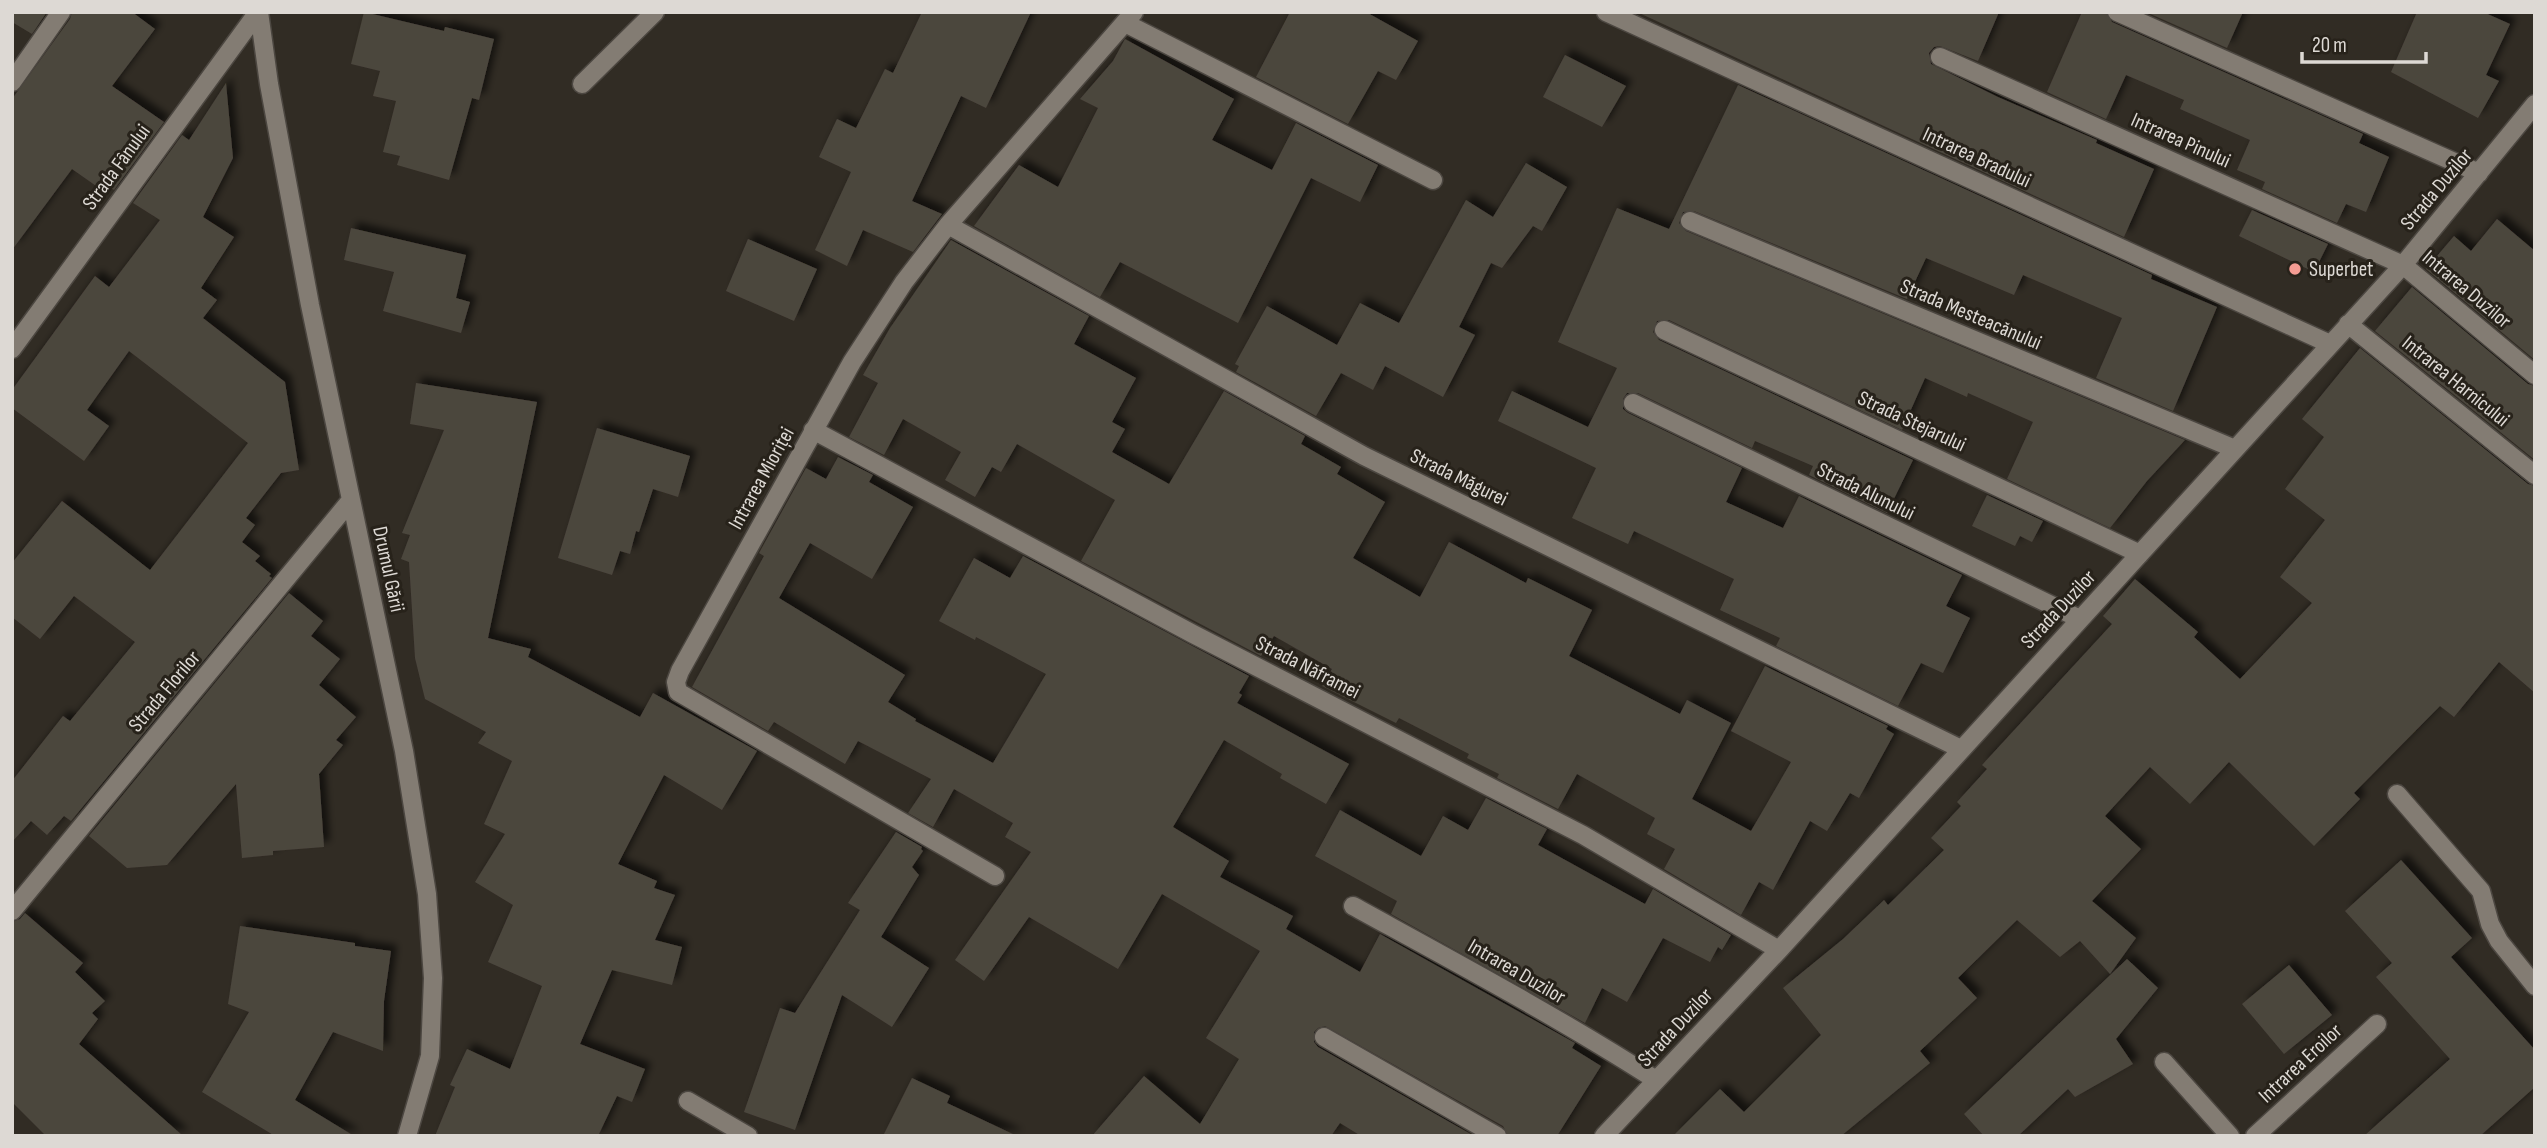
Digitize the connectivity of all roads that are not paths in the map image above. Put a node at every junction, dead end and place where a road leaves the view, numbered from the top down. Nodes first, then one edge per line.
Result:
1 (61, 12) edge
2 (259, 12) edge
3 (655, 12) edge
4 (1606, 12) edge
5 (2117, 12) edge
6 (1130, 18) edge
7 (1940, 57) dead end
8 (12, 82) edge
9 (582, 84) dead end
10 (2535, 104) edge
11 (2479, 173) junction
12 (1433, 180) dead end
13 (1690, 221) dead end
14 (948, 225) junction
15 (2403, 265) junction
16 (2348, 324) junction
17 (1664, 330) dead end
18 (2330, 344) junction
19 (12, 349) edge
20 (2535, 376) edge
21 (1633, 403) dead end
22 (813, 430) junction
23 (2235, 449) junction
24 (2535, 475) edge
25 (351, 500) junction
26 (2140, 554) junction
27 (2080, 619) junction
28 (1961, 749) junction
29 (2397, 794) dead end
30 (995, 876) dead end
31 (1353, 906) dead end
32 (12, 911) edge
33 (1779, 950) junction
34 (2535, 986) edge
35 (2377, 1024) dead end
36 (1324, 1037) dead end
37 (2164, 1062) dead end
38 (1656, 1080) junction
39 (688, 1101) dead end
40 (407, 1136) edge
41 (748, 1136) edge
42 (1497, 1136) edge
43 (1604, 1136) edge
44 (2230, 1136) edge
45 (2255, 1136) edge

1 - 8 street
2 - 19 street, Strada Fânului
2 - 25 street, Drumul Gării
3 - 9 street
4 - 18 street, Intrarea Bradului
5 - 11 street
6 - 12 street
6 - 14 street, Intrarea Mioriței
7 - 15 street, Intrarea Pinului
10 - 11 street, Strada Duzilor
11 - 15 street, Strada Duzilor
13 - 23 street, Strada Mesteacănului
14 - 22 street, Intrarea Mioriței
14 - 28 street, Strada Măgurei
15 - 16 street, Strada Duzilor
15 - 20 street, Intrarea Duzilor
16 - 18 street, Strada Duzilor
16 - 24 street, Intrarea Harnicului
17 - 26 street, Strada Stejarului
18 - 23 street, Strada Duzilor
21 - 27 street, Strada Alunului
22 - 30 street, Intrarea Mioriței
22 - 33 street, Strada Năframei
23 - 26 street, Strada Duzilor
25 - 32 street, Strada Florilor
25 - 40 street, Drumul Gării
26 - 27 street, Strada Duzilor
27 - 28 street, Strada Duzilor
28 - 33 street, Strada Duzilor
29 - 34 street
31 - 38 street, Intrarea Duzilor
33 - 38 street, Strada Duzilor
35 - 45 street, Intrarea Eroilor
36 - 42 street
37 - 44 street
38 - 43 street, Strada Duzilor
39 - 41 street

